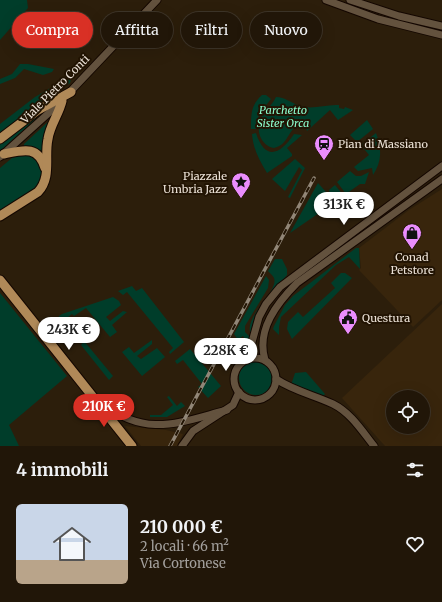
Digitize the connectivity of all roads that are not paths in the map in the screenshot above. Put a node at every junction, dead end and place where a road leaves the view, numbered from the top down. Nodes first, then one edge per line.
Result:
1 (157, 0) edge
2 (326, 0) edge
3 (350, 0) edge
4 (442, 26) edge
5 (442, 35) edge
6 (71, 92) junction
7 (62, 101) junction
8 (0, 139) edge
9 (2, 156) edge
10 (442, 166) edge
11 (47, 173) junction
12 (442, 179) edge
13 (0, 216) edge
14 (0, 280) edge
15 (247, 360) junction
16 (265, 360) junction
17 (276, 379) junction
18 (239, 392) junction
19 (92, 396) junction
20 (227, 410) junction
21 (132, 446) edge
22 (182, 446) edge
23 (374, 446) edge

1 - 6 street, Viale Pietro Conti
2 - 5 street
3 - 4 street
6 - 7 street, Viale Pietro Conti
6 - 8 main road
7 - 9 street, Viale Pietro Conti
7 - 11 main road
9 - 11 main road
10 - 15 street
11 - 13 main road
12 - 16 street
14 - 19 main road
15 - 16 street
15 - 18 street
16 - 17 street
17 - 18 street
17 - 23 street
18 - 20 street
19 - 20 street
19 - 21 main road
20 - 22 street

